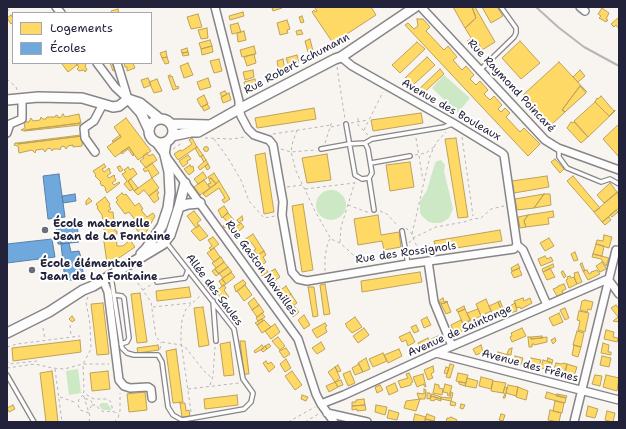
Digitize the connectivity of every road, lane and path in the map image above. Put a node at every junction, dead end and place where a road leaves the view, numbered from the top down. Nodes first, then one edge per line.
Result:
1 (13, 7) edge
2 (215, 7) edge
3 (415, 7) edge
4 (421, 7) edge
5 (501, 7) edge
6 (7, 11) edge
7 (338, 58) junction
8 (98, 64) edge
9 (116, 64) edge
10 (480, 70) junction
11 (7, 79) edge
12 (386, 86) junction
13 (22, 98) junction
14 (128, 99) junction
15 (7, 100) edge
16 (103, 104) junction
17 (239, 109) junction
18 (358, 118) dead end
19 (160, 119) junction
20 (332, 121) dead end
21 (453, 123) junction
22 (171, 124) junction
23 (346, 124) joint
24 (209, 125) junction
25 (332, 125) junction
26 (461, 128) junction
27 (149, 130) junction
28 (297, 130) junction
29 (364, 130) junction
30 (415, 131) junction
31 (7, 133) edge
32 (254, 135) junction
33 (201, 138) dead end
34 (169, 139) junction
35 (214, 139) junction
36 (372, 139) junction
37 (154, 140) junction
38 (184, 141) dead end
39 (271, 142) junction
40 (365, 143) junction
41 (349, 144) junction
42 (434, 147) junction
43 (558, 148) junction
44 (321, 149) junction
45 (95, 152) dead end
46 (291, 152) junction
47 (165, 154) junction
48 (419, 155) junction
49 (410, 156) joint
50 (371, 163) junction
51 (619, 170) edge
52 (358, 178) junction
53 (369, 178) junction
54 (423, 182) junction
55 (185, 183) junction
56 (354, 183) junction
57 (619, 184) edge
58 (302, 185) junction
59 (281, 188) junction
60 (305, 189) junction
61 (170, 192) junction
62 (200, 204) junction
63 (511, 205) junction
64 (179, 207) junction
65 (374, 210) dead end
66 (282, 215) junction
67 (473, 216) dead end
68 (396, 223) dead end
69 (402, 231) dead end
70 (412, 234) junction
71 (331, 238) junction
72 (413, 238) junction
73 (166, 241) junction
74 (340, 243) junction
75 (409, 243) dead end
76 (517, 245) junction
77 (616, 250) dead end
78 (428, 261) junction
79 (408, 264) junction
80 (126, 266) junction
81 (188, 270) junction
82 (358, 271) junction
83 (111, 274) junction
84 (326, 277) junction
85 (608, 279) junction
86 (103, 280) junction
87 (157, 282) joint
88 (92, 286) junction
89 (142, 290) junction
90 (205, 291) junction
91 (85, 293) junction
92 (619, 294) edge
93 (115, 295) junction
94 (213, 301) junction
95 (192, 303) junction
96 (547, 306) junction
97 (152, 307) junction
98 (70, 325) dead end
99 (43, 328) dead end
100 (7, 333) edge
101 (80, 336) dead end
102 (7, 337) edge
103 (71, 337) junction
104 (45, 340) junction
105 (216, 341) joint
106 (161, 342) junction
107 (121, 344) junction
108 (181, 345) junction
109 (452, 346) junction
110 (7, 347) edge
111 (436, 353) junction
112 (158, 354) junction
113 (7, 360) edge
114 (37, 361) dead end
115 (117, 363) junction
116 (83, 364) junction
117 (7, 368) edge
118 (55, 368) junction
119 (7, 376) edge
120 (212, 378) junction
121 (120, 380) junction
122 (246, 382) junction
123 (210, 386) junction
124 (188, 389) junction
125 (581, 391) junction
126 (83, 395) junction
127 (58, 396) junction
128 (152, 398) dead end
129 (84, 399) junction
130 (619, 400) edge
131 (78, 403) junction
132 (92, 405) junction
133 (325, 409) junction
134 (88, 410) junction
135 (113, 412) junction
136 (89, 414) junction
137 (119, 414) junction
138 (192, 418) junction
139 (34, 422) edge
140 (62, 422) edge
141 (89, 422) edge
142 (114, 422) edge
143 (288, 422) edge
144 (305, 422) edge
145 (334, 422) edge
146 (367, 422) edge
147 (574, 422) edge

1 - 6 path
2 - 17 street
3 - 7 street, Rue Robert Schumann
4 - 10 street, Rue Raymond Poincaré
5 - 10 lane
7 - 12 street, Avenue des Bouleaux
7 - 17 street, Rue Robert Schumann
7 - 23 path
8 - 14 street
9 - 14 street
10 - 43 street, Rue Raymond Poincaré
11 - 13 path
12 - 21 street, Avenue des Bouleaux
12 - 29 path
13 - 15 street
13 - 16 street
13 - 31 street
14 - 16 street
14 - 19 street
14 - 27 street
16 - 45 street
17 - 24 street, Rue Robert Schumann
17 - 32 street
18 - 29 path
19 - 22 street
19 - 27 street
20 - 25 path
21 - 26 street, Avenue des Bouleaux
21 - 30 lane
21 - 42 path
22 - 24 street, Rue Robert Schumann
22 - 34 street
23 - 41 lane
24 - 34 street, Rue Robert Schumann
25 - 28 path
25 - 44 path
26 - 63 street, Avenue des Bouleaux
26 - 67 path
27 - 37 street
28 - 39 path
28 - 46 path
29 - 36 path
30 - 36 lane
30 - 48 path
32 - 35 path
32 - 39 street
33 - 35 path
34 - 37 street
34 - 47 street
35 - 66 path
36 - 40 lane
37 - 47 street, Rue Gaston Navailles
38 - 47 path
39 - 46 path
39 - 59 street
40 - 41 lane
40 - 50 lane
41 - 44 lane
41 - 52 lane
42 - 48 path
42 - 54 path
43 - 51 street, Rue Raymond Poincaré
43 - 57 lane
44 - 46 path
46 - 58 path
47 - 55 street, Rue Gaston Navailles
47 - 61 street
48 - 49 path
48 - 54 path
49 - 50 lane
50 - 53 lane
52 - 53 lane
52 - 56 path
53 - 65 lane
54 - 70 path
55 - 61 street
55 - 62 street, Rue Gaston Navailles
55 - 64 street
56 - 60 path
56 - 74 path
58 - 59 path
58 - 60 path
59 - 66 street
60 - 71 path
61 - 80 street
62 - 64 street
62 - 133 street, Rue Gaston Navailles
63 - 72 path
63 - 76 street, Avenue des Bouleaux
64 - 73 street
66 - 84 street, Rue des Rossignols
68 - 70 path
69 - 79 lane
70 - 72 path
71 - 74 path
71 - 84 path
72 - 75 path
72 - 78 path
73 - 80 street
73 - 81 lane, Allée des Saules
74 - 82 path
76 - 78 street, Rue des Rossignols
76 - 96 street, Avenue des Bouleaux
77 - 85 street
78 - 79 street, Rue des Rossignols
78 - 109 street
79 - 82 street, Rue des Rossignols
80 - 83 street
80 - 89 path
81 - 87 lane
81 - 90 lane, Allée des Saules
82 - 84 street, Rue des Rossignols
83 - 86 street
83 - 93 lane
85 - 92 street
85 - 96 street, Avenue de Saintonge
85 - 125 street
86 - 88 street
86 - 115 street
87 - 89 path
88 - 91 street
88 - 100 street
89 - 97 path
90 - 94 lane, Allée des Saules
90 - 95 path
91 - 102 street
91 - 116 path
93 - 107 lane
93 - 107 lane
94 - 105 lane
94 - 122 lane, Allée des Saules
95 - 97 path
95 - 108 path
96 - 109 street, Avenue de Saintonge
97 - 106 path
98 - 103 path
99 - 104 path
101 - 103 path
103 - 104 path
104 - 110 path
105 - 120 path
106 - 108 path
106 - 112 path
107 - 112 lane
108 - 120 path
108 - 124 path
109 - 111 street, Avenue de Saintonge
111 - 125 street, Avenue des Frênes
111 - 133 street, Avenue de Saintonge
112 - 138 lane, Allée des Saules
113 - 114 path
115 - 116 path
115 - 121 street
116 - 118 path
116 - 126 path
117 - 118 path
118 - 127 path
119 - 139 lane
120 - 123 path
121 - 128 street
121 - 137 path
122 - 123 path
122 - 138 lane, Allée des Saules
123 - 124 path
124 - 138 path
125 - 130 street, Avenue des Frênes
125 - 147 street
126 - 129 path
126 - 131 path
126 - 135 path
127 - 131 path
127 - 140 path
129 - 132 path
129 - 134 path
131 - 136 path
132 - 134 path
132 - 135 path
133 - 143 path
133 - 144 path
133 - 145 street, Rue Gaston Navailles
133 - 146 street
134 - 136 path
135 - 137 path
136 - 141 path
137 - 142 path

